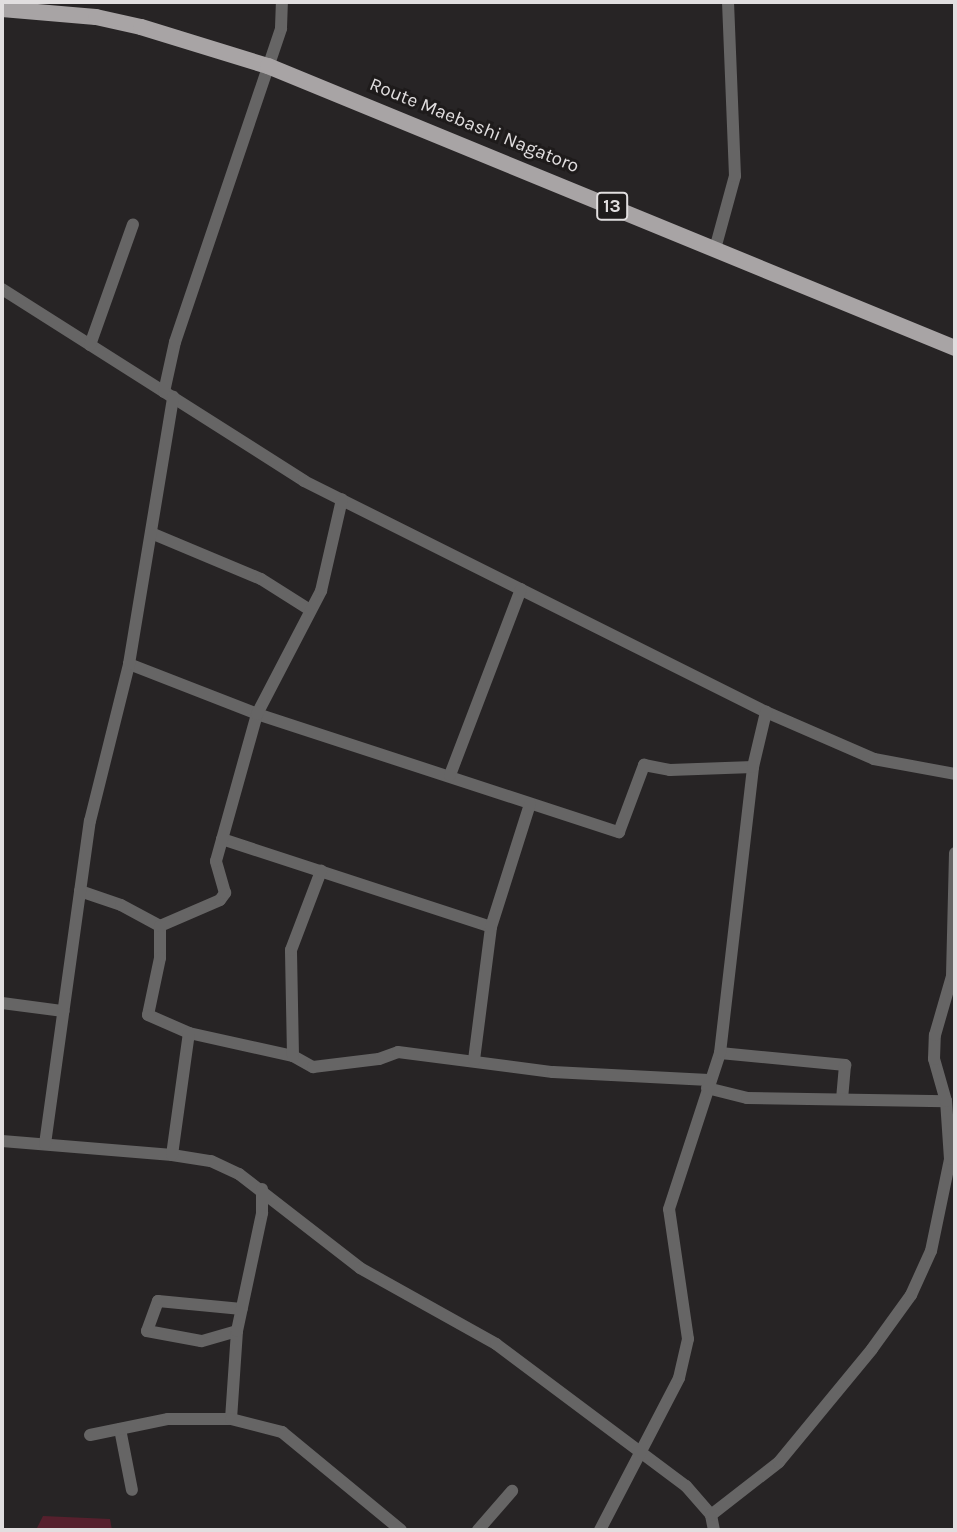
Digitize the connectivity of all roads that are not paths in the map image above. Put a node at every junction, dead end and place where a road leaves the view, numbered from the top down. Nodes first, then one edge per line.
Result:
1 (282, 2) edge
2 (728, 2) edge
3 (2, 9) edge
4 (268, 66) junction
5 (133, 224) dead end
6 (715, 249) junction
7 (2, 289) edge
8 (90, 345) junction
9 (955, 348) edge
10 (169, 395) junction
11 (342, 499) junction
12 (151, 533) junction
13 (521, 589) junction
14 (310, 610) junction
15 (129, 664) junction
16 (766, 712) junction
17 (257, 714) junction
18 (753, 767) junction
19 (955, 774) edge
20 (450, 775) junction
21 (530, 804) junction
22 (222, 839) junction
23 (955, 853) edge
24 (321, 871) junction
25 (80, 891) junction
26 (160, 926) junction
27 (491, 927) junction
28 (2, 1003) edge
29 (62, 1011) junction
30 (190, 1033) junction
31 (720, 1053) junction
32 (293, 1056) junction
33 (474, 1060) junction
34 (708, 1084) junction
35 (842, 1099) junction
36 (946, 1101) junction
37 (2, 1141) edge
38 (45, 1144) junction
39 (172, 1155) junction
40 (262, 1189) junction
41 (242, 1310) junction
42 (237, 1331) junction
43 (231, 1419) junction
44 (120, 1429) junction
45 (90, 1435) dead end
46 (639, 1452) junction
47 (132, 1490) dead end
48 (512, 1490) dead end
49 (711, 1515) junction
50 (397, 1529) edge
51 (478, 1530) edge
52 (600, 1530) edge
53 (714, 1530) edge

1 - 4 street
2 - 6 street
3 - 4 main road, Route Maebashi Nagatoro / 13
4 - 6 main road, Route Maebashi Nagatoro / 13
4 - 10 street
5 - 8 street
6 - 9 main road, Route Maebashi Nagatoro / 13
7 - 8 street
8 - 10 street
10 - 11 street
10 - 12 street
11 - 13 street
11 - 14 street
12 - 14 street
12 - 15 street
13 - 16 street
13 - 20 street
14 - 17 street
15 - 17 street
15 - 25 street
16 - 18 street
16 - 19 street
17 - 20 street
17 - 22 street
18 - 21 street
18 - 31 street
20 - 21 street
21 - 27 street
22 - 24 street
22 - 26 street
23 - 36 street
24 - 27 street
24 - 32 street
25 - 26 street
25 - 29 street
26 - 30 street
27 - 33 street
28 - 29 street
29 - 38 street
30 - 32 street
30 - 39 street
31 - 34 street
31 - 35 street
32 - 33 street
33 - 34 street
34 - 35 street
34 - 46 street
35 - 36 street
36 - 49 street
37 - 38 street
38 - 39 street
39 - 40 street
40 - 41 street
40 - 46 street
41 - 42 street
41 - 42 street
42 - 43 street
43 - 44 street
43 - 50 street
44 - 45 street
44 - 47 street
46 - 49 street
46 - 52 street
48 - 51 street
49 - 53 street

